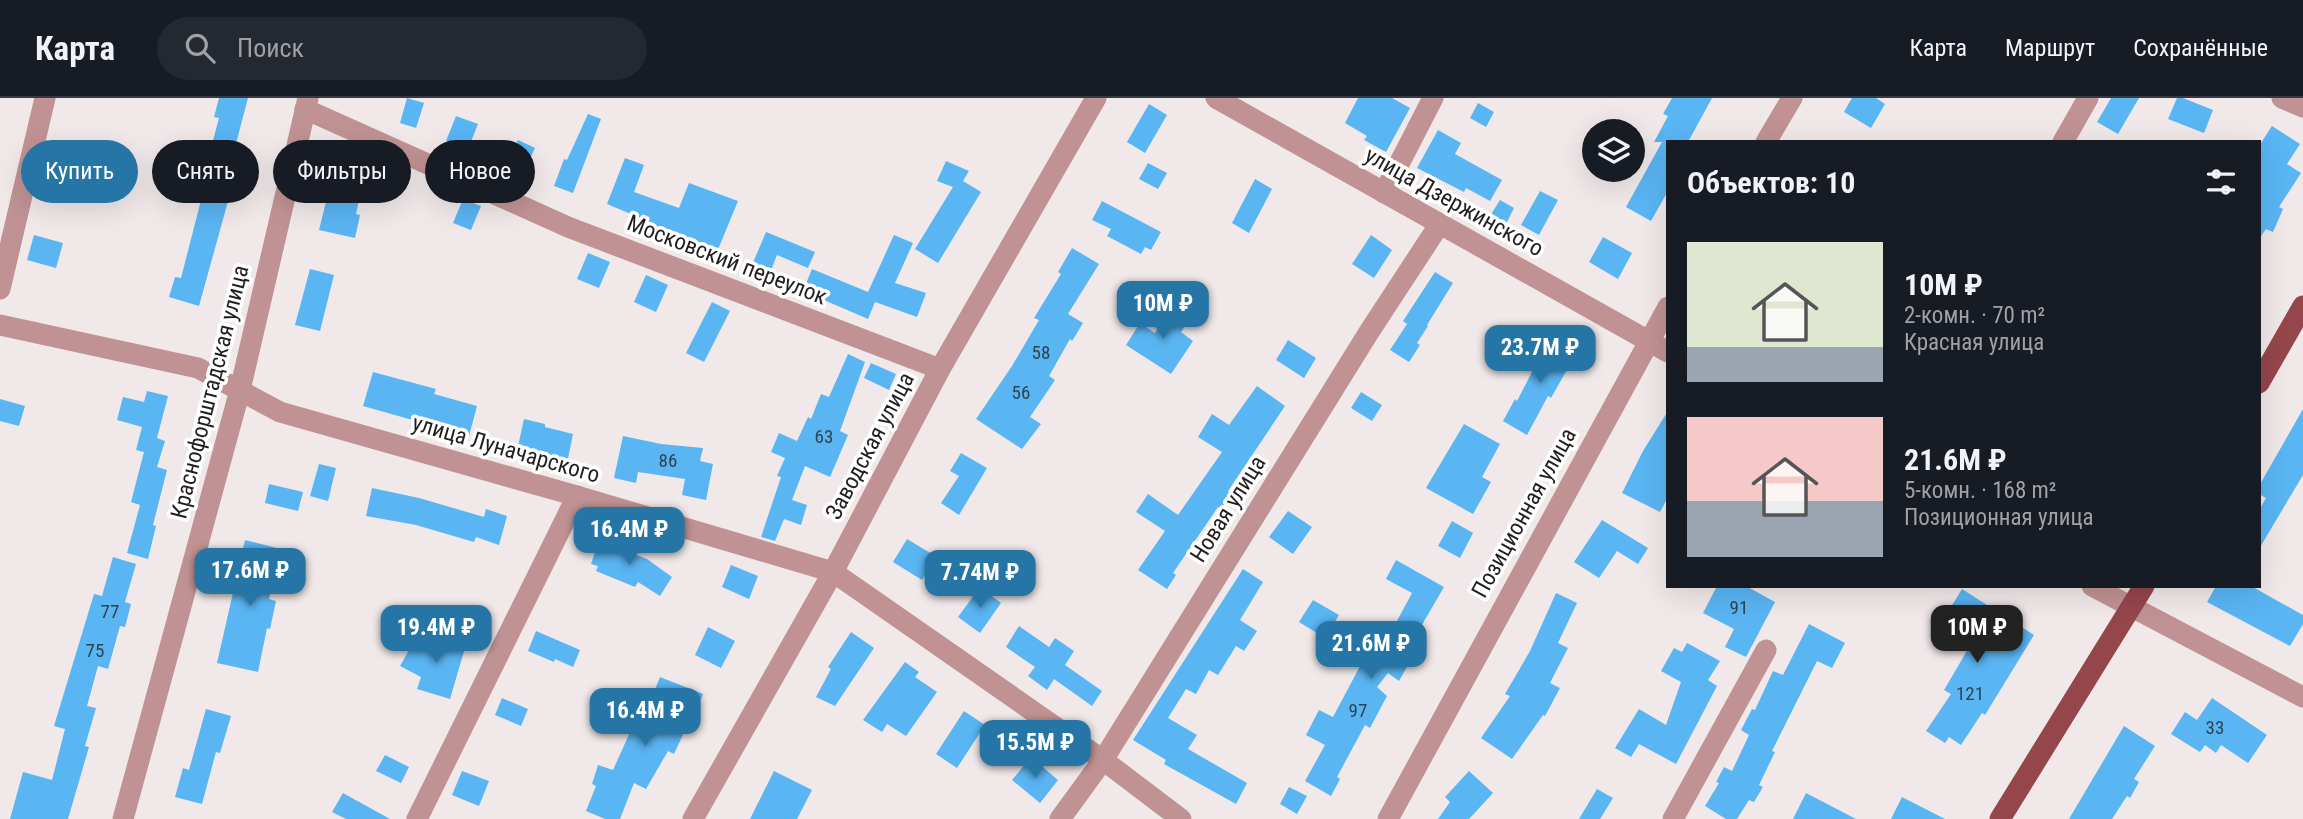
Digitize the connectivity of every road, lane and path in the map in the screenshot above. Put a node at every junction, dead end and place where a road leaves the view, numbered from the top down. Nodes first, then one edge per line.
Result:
1 (45, 98) edge
2 (1096, 98) edge
3 (1216, 98) edge
4 (1433, 98) edge
5 (1792, 98) edge
6 (2088, 98) edge
7 (2282, 98) edge
8 (307, 104) edge
9 (2303, 107) edge
10 (1767, 140) edge
11 (2064, 140) edge
12 (1384, 193) junction
13 (1439, 225) junction
14 (0, 289) edge
15 (2303, 306) edge
16 (1666, 310) edge
17 (0, 324) edge
18 (1648, 341) junction
19 (1666, 351) edge
20 (940, 369) junction
21 (2261, 380) edge
22 (240, 390) junction
23 (577, 496) junction
24 (833, 572) junction
25 (2096, 588) edge
26 (2143, 588) edge
27 (2131, 608) junction
28 (1766, 650) dead end
29 (2303, 697) edge
30 (1103, 760) junction
31 (123, 819) edge
32 (417, 819) edge
33 (693, 819) edge
34 (1060, 819) edge
35 (1181, 819) edge
36 (1388, 819) edge
37 (1673, 819) edge
38 (2000, 819) edge

1 - 14 street
2 - 20 street, Заводская улица
3 - 12 street, улица Дзержинского
4 - 12 street
5 - 10 street
6 - 11 street
7 - 9 street
8 - 20 street, Московский переулок
8 - 22 street, Краснофорштадская улица
12 - 13 street, улица Дзержинского
13 - 18 street, улица Дзержинского
13 - 30 street, Новая улица
15 - 21 main road
16 - 18 street, Позиционная улица
17 - 22 street, улица Луначарского
18 - 19 street, улица Дзержинского
18 - 36 street, Позиционная улица
20 - 24 street, Заводская улица
22 - 23 street, улица Луначарского
22 - 31 street, Краснофорштадская улица
23 - 24 street, улица Луначарского
23 - 32 street
24 - 30 street, улица Луначарского
24 - 33 street, Заводская улица
25 - 27 street
26 - 27 main road
27 - 29 street
27 - 38 main road
28 - 37 street
30 - 34 street, Новая улица
30 - 35 street, улица Луначарского

